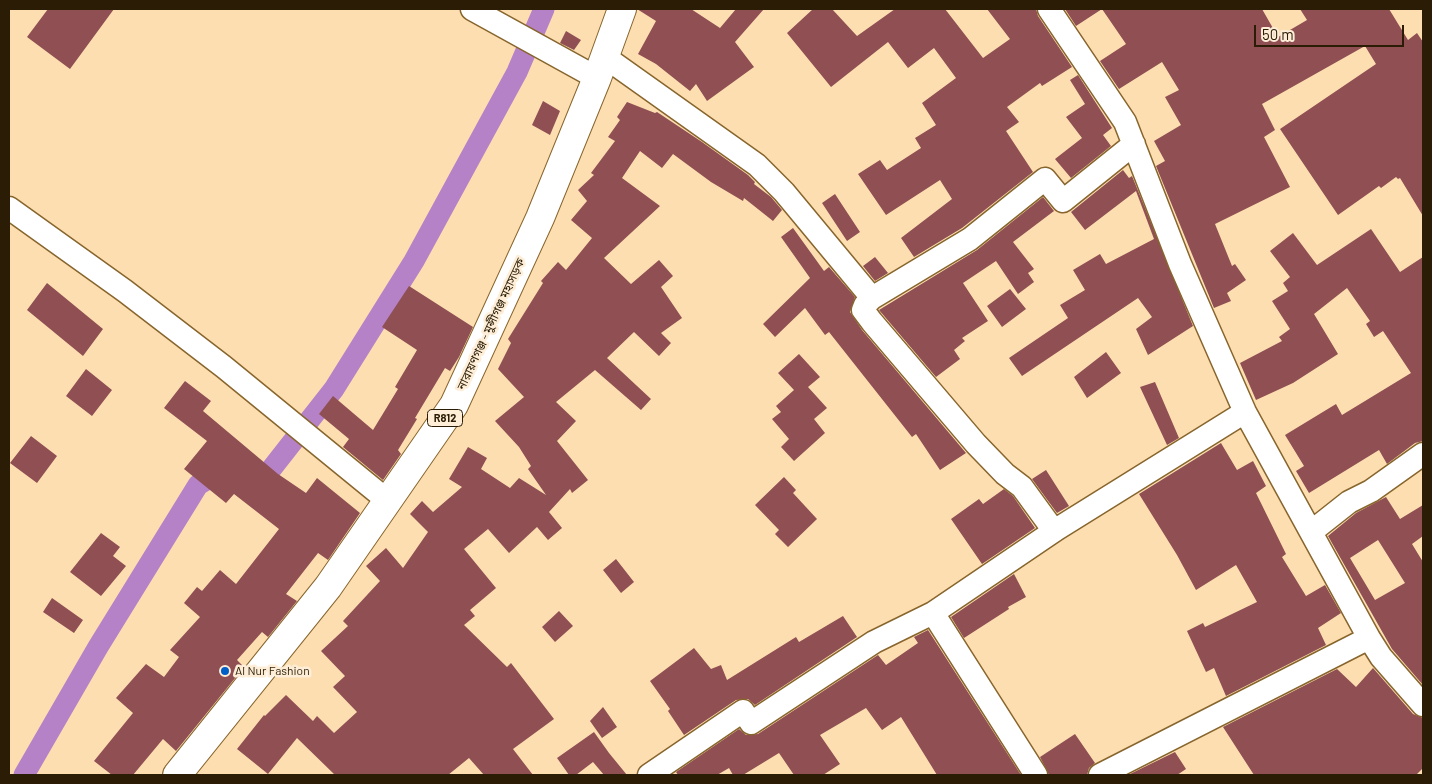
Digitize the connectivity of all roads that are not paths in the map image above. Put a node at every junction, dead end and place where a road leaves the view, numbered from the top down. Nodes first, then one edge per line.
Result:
1 (622, 9) edge
2 (1049, 9) edge
3 (481, 13) edge
4 (601, 68) junction
5 (1134, 144) junction
6 (9, 208) edge
7 (872, 298) junction
8 (1246, 412) junction
9 (1423, 454) edge
10 (388, 501) junction
11 (1054, 531) junction
12 (1311, 532) junction
13 (933, 613) junction
14 (1369, 638) junction
15 (1423, 705) edge
16 (177, 775) edge
17 (649, 775) edge
18 (1036, 775) edge
19 (1100, 775) edge

1 - 4 main road, নারায়ণগঞ্জ - মুন্সীগঞ্জ মহাসড়ক / R812
2 - 5 street
3 - 4 street
4 - 7 street
4 - 10 main road, নারায়ণগঞ্জ - মুন্সীগঞ্জ মহাসড়ক / R812
5 - 7 street
5 - 8 street
6 - 10 street
7 - 11 street
8 - 11 street
8 - 12 street
9 - 12 street
10 - 16 main road, নারায়ণগঞ্জ - মুন্সীগঞ্জ মহাসড়ক / R812
11 - 13 street
12 - 14 street
13 - 17 street
13 - 18 street
14 - 15 street
14 - 19 street

